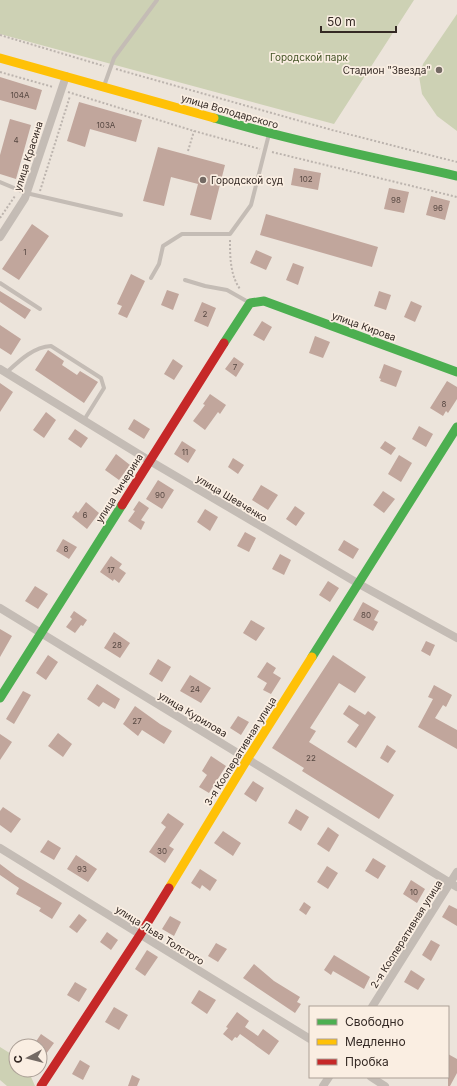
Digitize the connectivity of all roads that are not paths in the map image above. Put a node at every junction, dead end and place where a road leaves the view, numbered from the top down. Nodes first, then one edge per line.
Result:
1 (158, 0) edge
2 (0, 58) edge
3 (66, 76) junction
4 (104, 86) junction
5 (269, 134) junction
6 (457, 176) edge
7 (0, 182) edge
8 (22, 191) junction
9 (122, 215) dead end
10 (0, 237) edge
11 (151, 278) dead end
12 (185, 280) dead end
13 (0, 283) edge
14 (250, 303) junction
15 (40, 309) dead end
16 (3, 371) edge
17 (457, 372) edge
18 (84, 421) junction
19 (457, 427) edge
20 (150, 461) junction
21 (359, 584) junction
22 (0, 608) edge
23 (41, 634) junction
24 (457, 638) edge
25 (0, 698) edge
26 (248, 758) junction
27 (0, 848) edge
28 (457, 872) edge
29 (454, 885) edge
30 (140, 935) junction
31 (373, 1006) edge
32 (309, 1038) edge
33 (373, 1078) edge
34 (41, 1086) edge
35 (385, 1086) edge

1 - 4 lane
2 - 3 street, улица Володарского
3 - 4 street, улица Володарского
3 - 8 street, улица Красина
4 - 5 street, улица Володарского
5 - 6 street, улица Володарского
5 - 11 lane
7 - 8 lane
8 - 9 lane
8 - 10 street, улица Красина
12 - 14 lane
13 - 15 lane
14 - 17 street, улица Кирова
14 - 20 street, улица Чичерина
16 - 18 street, улица Шевченко
16 - 18 lane
18 - 20 street, улица Шевченко
19 - 21 street, 3-я Кооперативная улица
20 - 21 street, улица Шевченко
20 - 23 street, улица Чичерина
21 - 24 street, улица Шевченко
21 - 26 street, 3-я Кооперативная улица
22 - 23 street, улица Курилова
23 - 25 street, улица Чичерина
23 - 26 street, улица Курилова
26 - 29 street, улица Курилова
26 - 30 street, 3-я Кооперативная улица
27 - 30 street, улица Льва Толстого
28 - 29 street, 2-я Кооперативная улица
29 - 31 street, 2-я Кооперативная улица
30 - 32 street, улица Льва Толстого
30 - 34 street, 3-я Кооперативная улица
33 - 35 street

